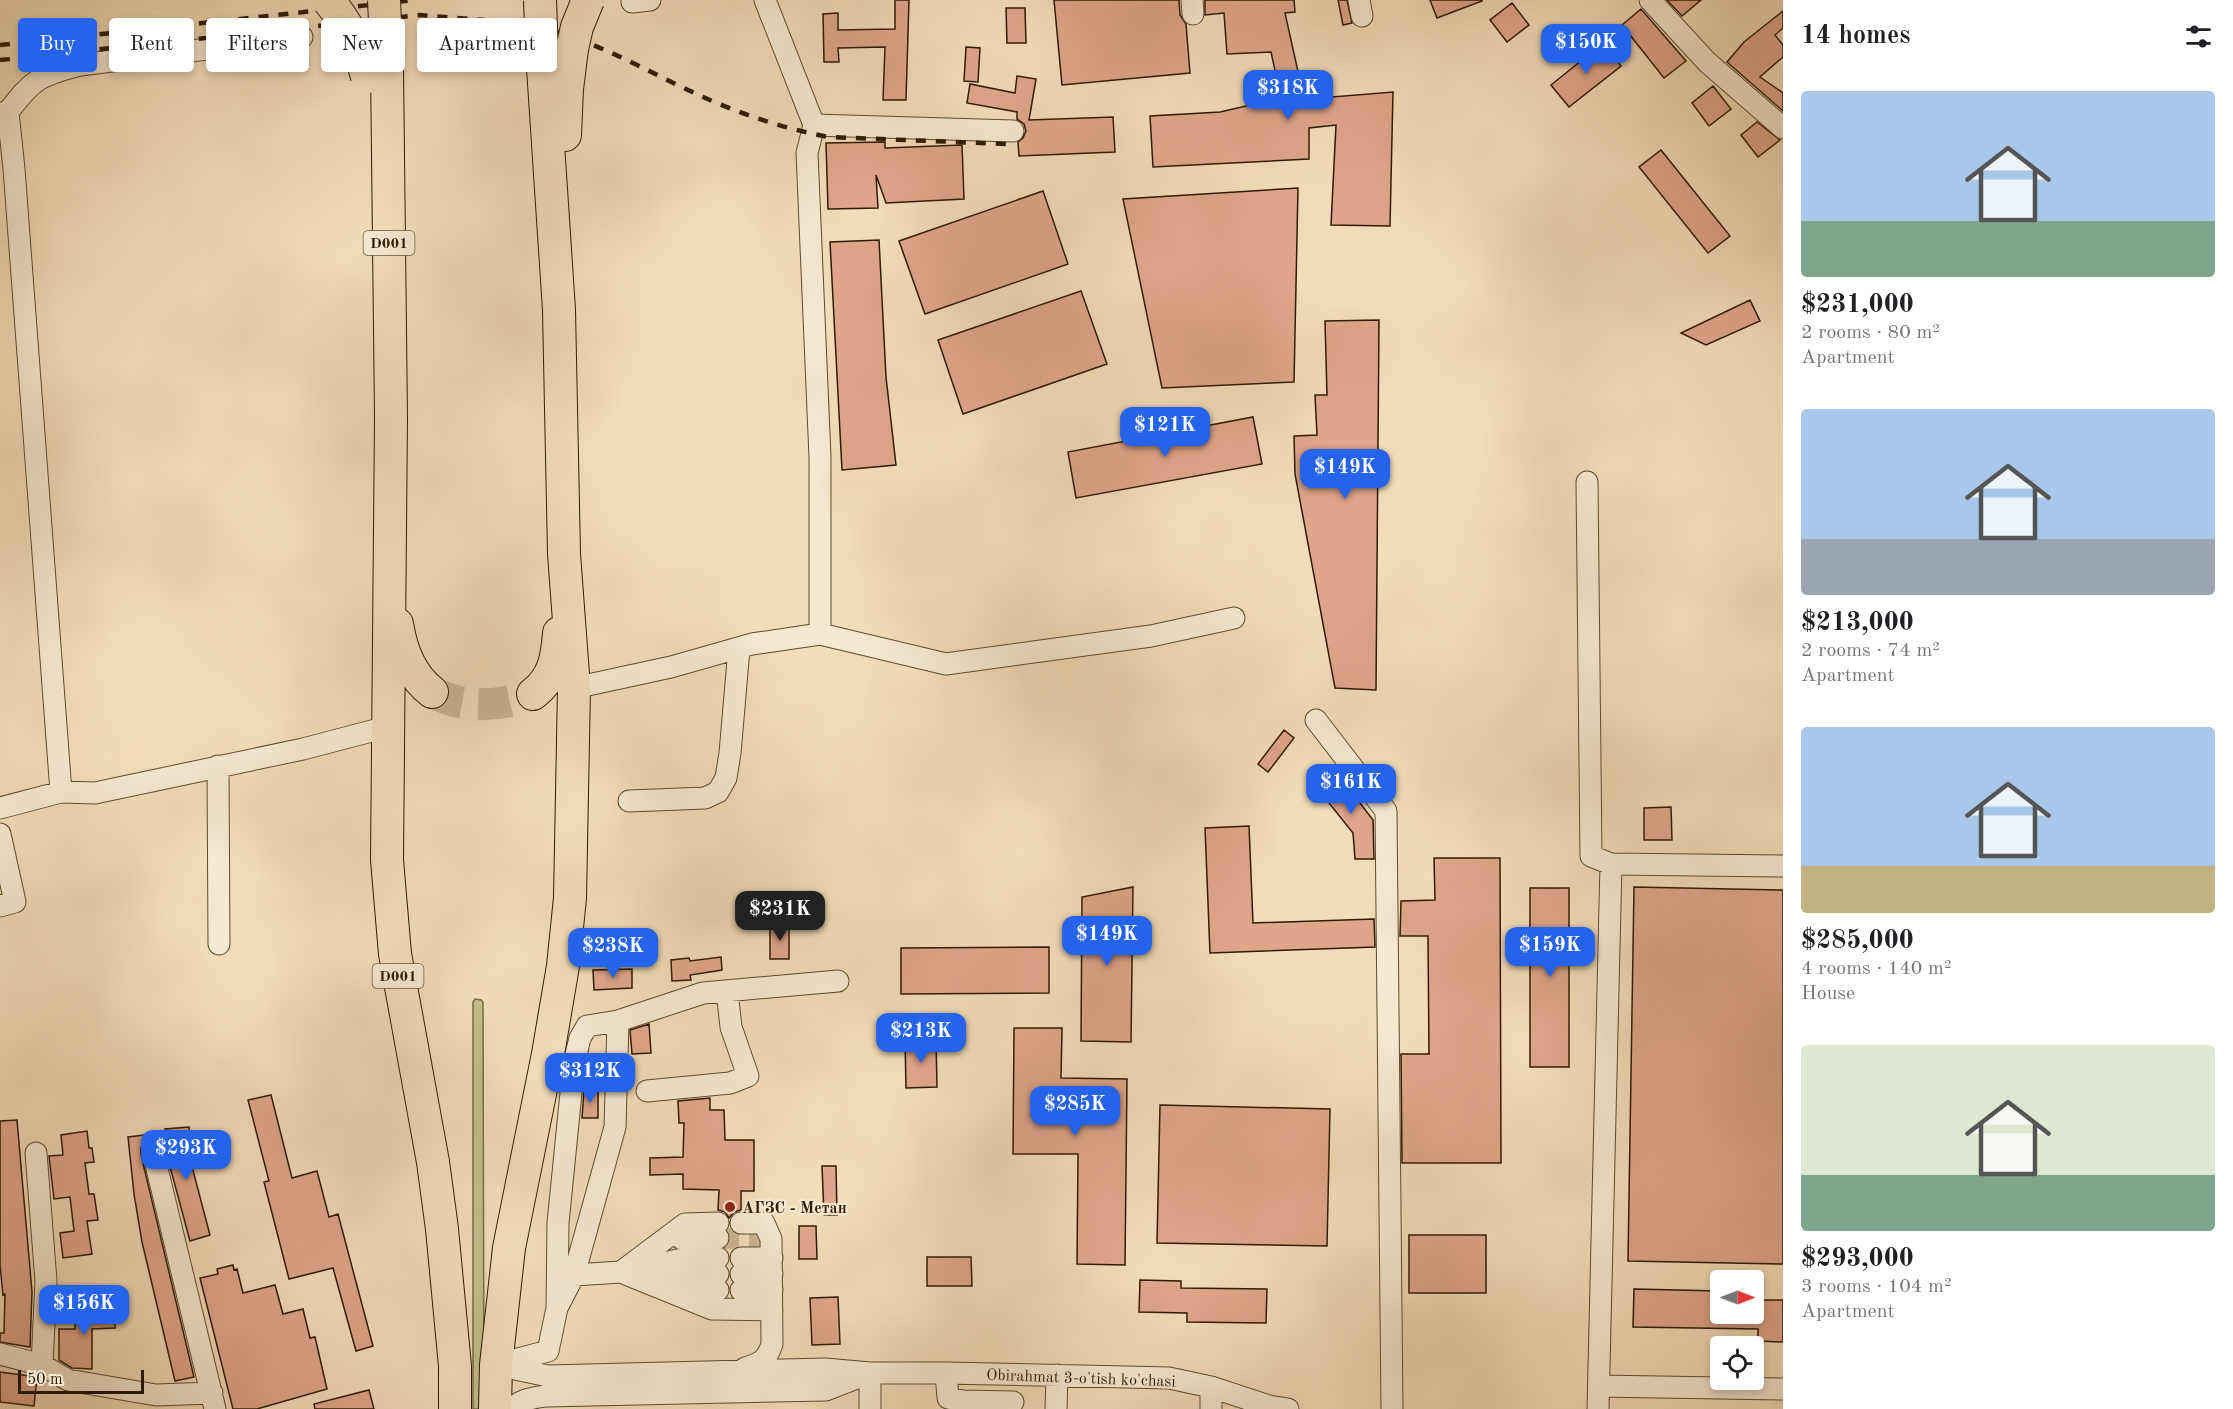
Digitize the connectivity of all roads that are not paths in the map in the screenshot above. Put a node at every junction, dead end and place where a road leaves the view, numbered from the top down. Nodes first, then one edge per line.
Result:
1 (327, 0) edge
2 (384, 0) edge
3 (540, 0) edge
4 (588, 0) edge
5 (765, 0) edge
6 (1650, 0) edge
7 (341, 18) edge
8 (382, 18) edge
9 (206, 49) edge
10 (377, 72) edge
11 (4, 112) edge
12 (814, 125) junction
13 (1783, 128) edge
14 (1013, 131) dead end
15 (7, 170) edge
16 (559, 310) junction
17 (1587, 482) dead end
18 (564, 554) junction
19 (389, 582) junction
20 (1234, 618) dead end
21 (820, 634) junction
22 (739, 649) junction
23 (574, 688) junction
24 (432, 692) tunnel mouth
25 (533, 694) tunnel mouth
26 (1316, 720) dead end
27 (387, 727) junction
28 (218, 766) junction
29 (61, 792) junction
30 (628, 801) dead end
31 (0, 808) edge
32 (0, 834) edge
33 (1611, 864) junction
34 (1783, 866) edge
35 (0, 906) edge
36 (219, 944) dead end
37 (838, 981) dead end
38 (727, 991) junction
39 (618, 1021) junction
40 (574, 1070) junction
41 (615, 1070) junction
42 (647, 1091) dead end
43 (153, 1152) dead end
44 (36, 1153) dead end
45 (741, 1223) dead end
46 (718, 1257) junction
47 (621, 1272) junction
48 (574, 1275) junction
49 (772, 1283) junction
50 (557, 1308) junction
51 (0, 1354) edge
52 (42, 1365) junction
53 (496, 1365) junction
54 (740, 1370) junction
55 (946, 1372) junction
56 (870, 1373) junction
57 (1057, 1375) junction
58 (1599, 1386) junction
59 (1211, 1387) junction
60 (1783, 1389) edge
61 (214, 1401) edge
62 (1013, 1402) dead end
63 (1275, 1408) edge
64 (455, 1409) edge
65 (495, 1409) edge
66 (511, 1409) edge
67 (870, 1409) edge
68 (1056, 1409) edge
69 (1211, 1409) edge
70 (1392, 1409) edge
71 (1598, 1409) edge

1 - 7 highway, bridge
2 - 8 highway, bridge
3 - 16 highway, bridge
4 - 16 highway, bridge
5 - 12 street
6 - 13 street
9 - 11 street
10 - 19 highway, D001
11 - 15 street
12 - 14 street
12 - 21 street
15 - 29 street
16 - 18 highway
17 - 33 street
18 - 23 highway
18 - 25 highway
19 - 24 highway
19 - 27 highway, D001
20 - 21 street
21 - 22 street
22 - 23 street
22 - 30 street
23 - 53 highway
26 - 70 street
27 - 28 street
27 - 64 highway, D001
28 - 29 street
28 - 36 street
29 - 31 street
32 - 35 street
33 - 34 street
33 - 58 street
37 - 38 street
38 - 39 street
38 - 42 street
39 - 40 street
39 - 41 street
40 - 41 street
40 - 50 street
41 - 48 street
43 - 61 street
44 - 52 street
45 - 49 street
46 - 47 street
46 - 47 street
46 - 47 street
47 - 48 street
47 - 49 street
48 - 50 street
49 - 49 street
49 - 54 street
50 - 53 street
51 - 52 street
52 - 61 street
53 - 54 street, Obirahmat 3-o'tish ko'chasi
53 - 65 highway
54 - 56 street, Obirahmat 3-o'tish ko'chasi
55 - 56 street, Obirahmat 3-o'tish ko'chasi
55 - 57 street, Obirahmat 3-o'tish ko'chasi
55 - 62 street
56 - 66 street, Obirahmat 3-o'tish ko'chasi
56 - 67 street
57 - 59 street, Obirahmat 3-o'tish ko'chasi
57 - 68 street
58 - 60 street
58 - 71 street
59 - 63 street, Obirahmat 3-o'tish ko'chasi
59 - 69 street

